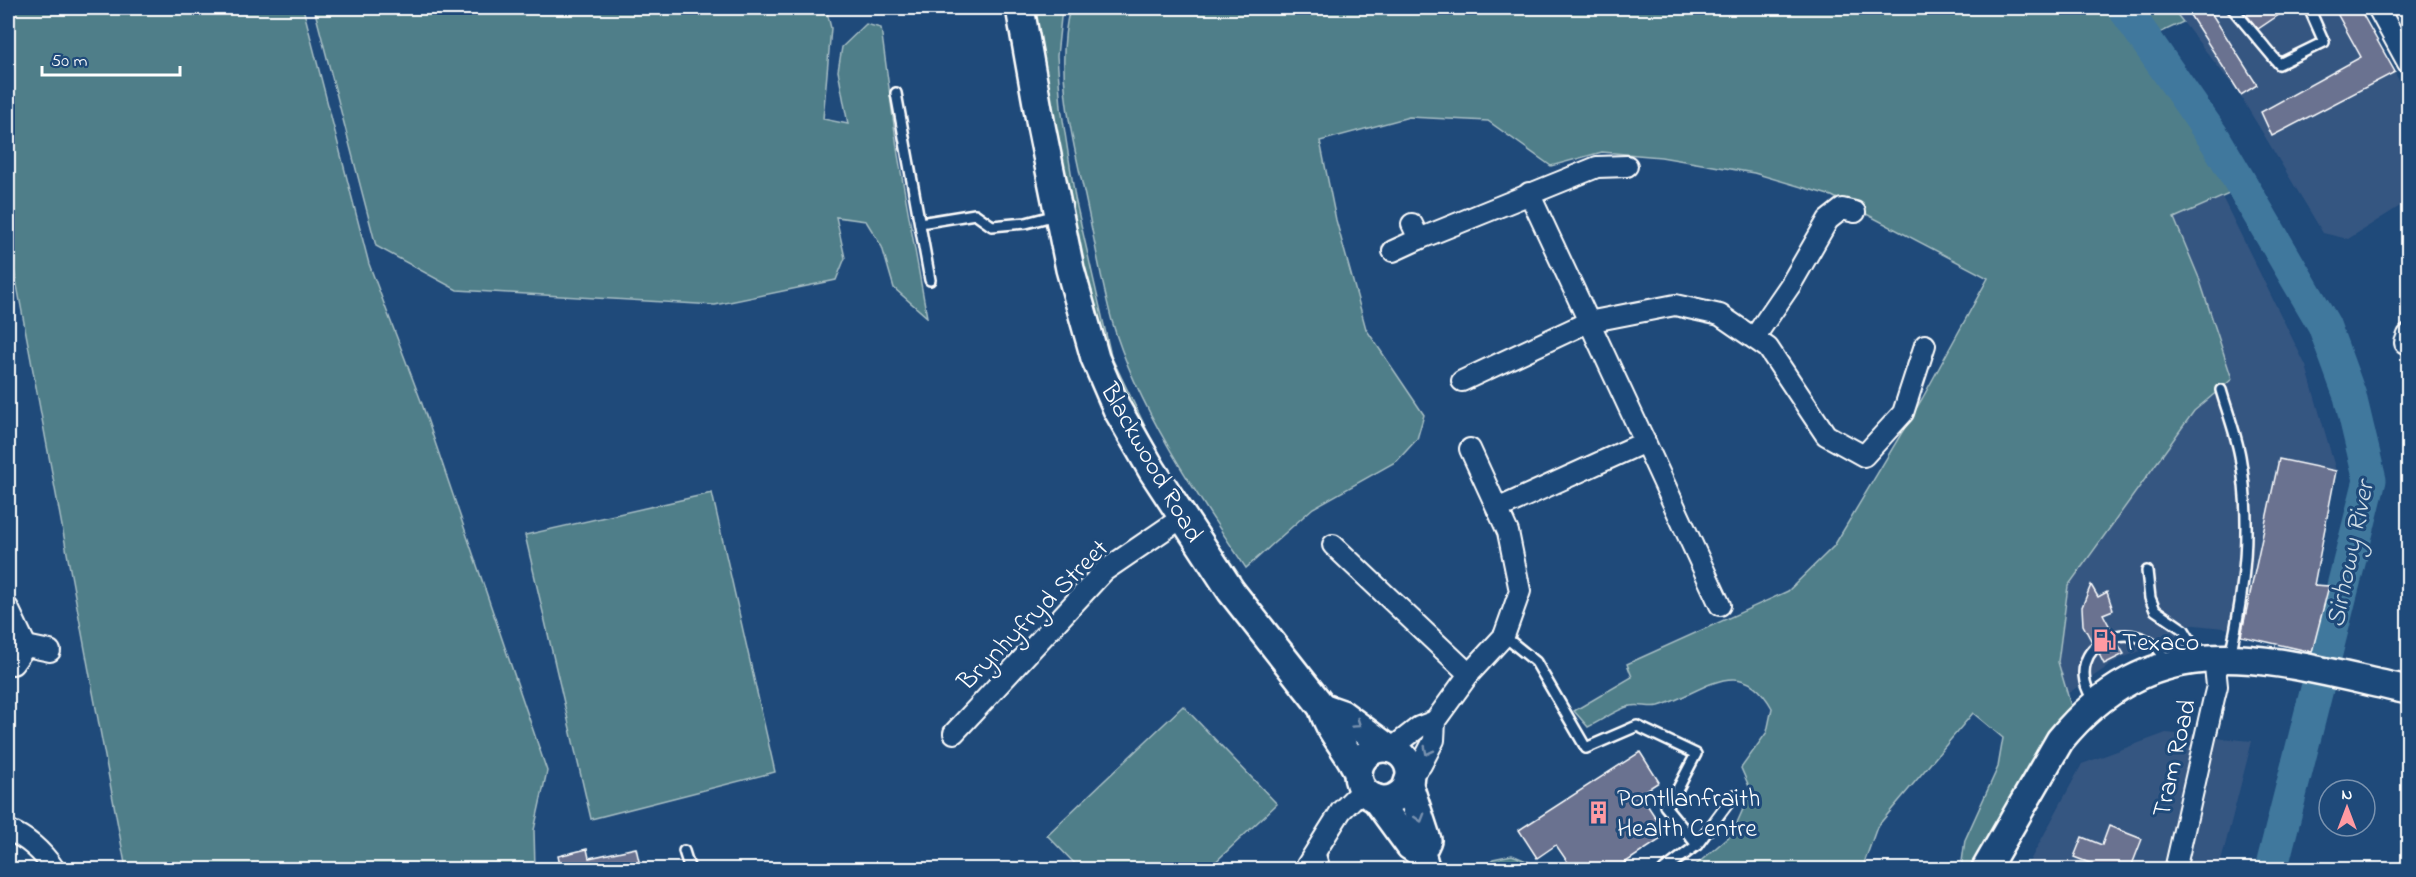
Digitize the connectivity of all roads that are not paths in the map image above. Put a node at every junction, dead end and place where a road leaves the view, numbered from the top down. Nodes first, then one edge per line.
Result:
1 (1020, 8) edge
2 (2232, 8) edge
3 (2309, 8) edge
4 (2378, 8) edge
5 (2409, 63) edge
6 (896, 93) dead end
7 (1627, 166) dead end
8 (1529, 193) junction
9 (1855, 212) dead end
10 (1059, 215) junction
11 (920, 224) junction
12 (1393, 251) dead end
13 (930, 280) dead end
14 (1588, 322) junction
15 (1754, 338) junction
16 (1925, 345) dead end
17 (1462, 381) dead end
18 (2221, 390) dead end
19 (1645, 442) junction
20 (1470, 449) dead end
21 (1497, 509) junction
22 (1183, 517) junction
23 (1333, 545) dead end
24 (2147, 571) dead end
25 (1720, 605) dead end
26 (8, 608) edge
27 (1504, 636) junction
28 (26, 646) junction
29 (50, 651) dead end
30 (2215, 657) junction
31 (14, 664) dead end
32 (2168, 665) junction
33 (1469, 674) junction
34 (2409, 690) edge
35 (2095, 703) junction
36 (1322, 707) junction
37 (1435, 721) junction
38 (954, 733) dead end
39 (1389, 748) junction
40 (1409, 779) junction
41 (1366, 786) junction
42 (1734, 795) dead end
43 (8, 830) edge
44 (1697, 845) junction
45 (1318, 847) junction
46 (684, 852) dead end
47 (1424, 861) edge
48 (55, 870) edge
49 (690, 870) edge
50 (1304, 870) edge
51 (1325, 870) edge
52 (1664, 870) edge
53 (1985, 870) edge
54 (2175, 870) edge

1 - 10 main road, Blackwood Road
2 - 3 lane
4 - 5 street
6 - 11 lane
7 - 8 street
8 - 12 street
8 - 14 street
9 - 15 street
10 - 11 lane
10 - 22 main road, Blackwood Road
11 - 13 lane
14 - 15 street
14 - 17 street
14 - 19 street
15 - 16 street
18 - 30 lane
19 - 21 street
19 - 25 street
20 - 21 street
21 - 27 street
22 - 36 main road, Blackwood Road
22 - 38 street, Brynhyfryd Street
23 - 33 street
24 - 30 lane
26 - 28 street
27 - 33 street
27 - 44 lane
28 - 29 street
28 - 31 street
30 - 32 main road
30 - 34 main road
30 - 54 street, Tram Road
32 - 35 main road
32 - 35 lane
33 - 37 street
35 - 53 main road
36 -> 39 main road, Blackwood Road
36 - 41 main road, Blackwood Road
37 - 39 street
37 -> 40 street
39 - 40 main road
39 - 41 main road
40 - 41 main road
40 -> 47 main road, Blackwood Road
41 - 45 street
41 - 47 main road, Blackwood Road
42 - 44 lane
43 - 48 street
44 - 52 lane
45 - 50 street
45 - 51 lane
46 - 49 lane

